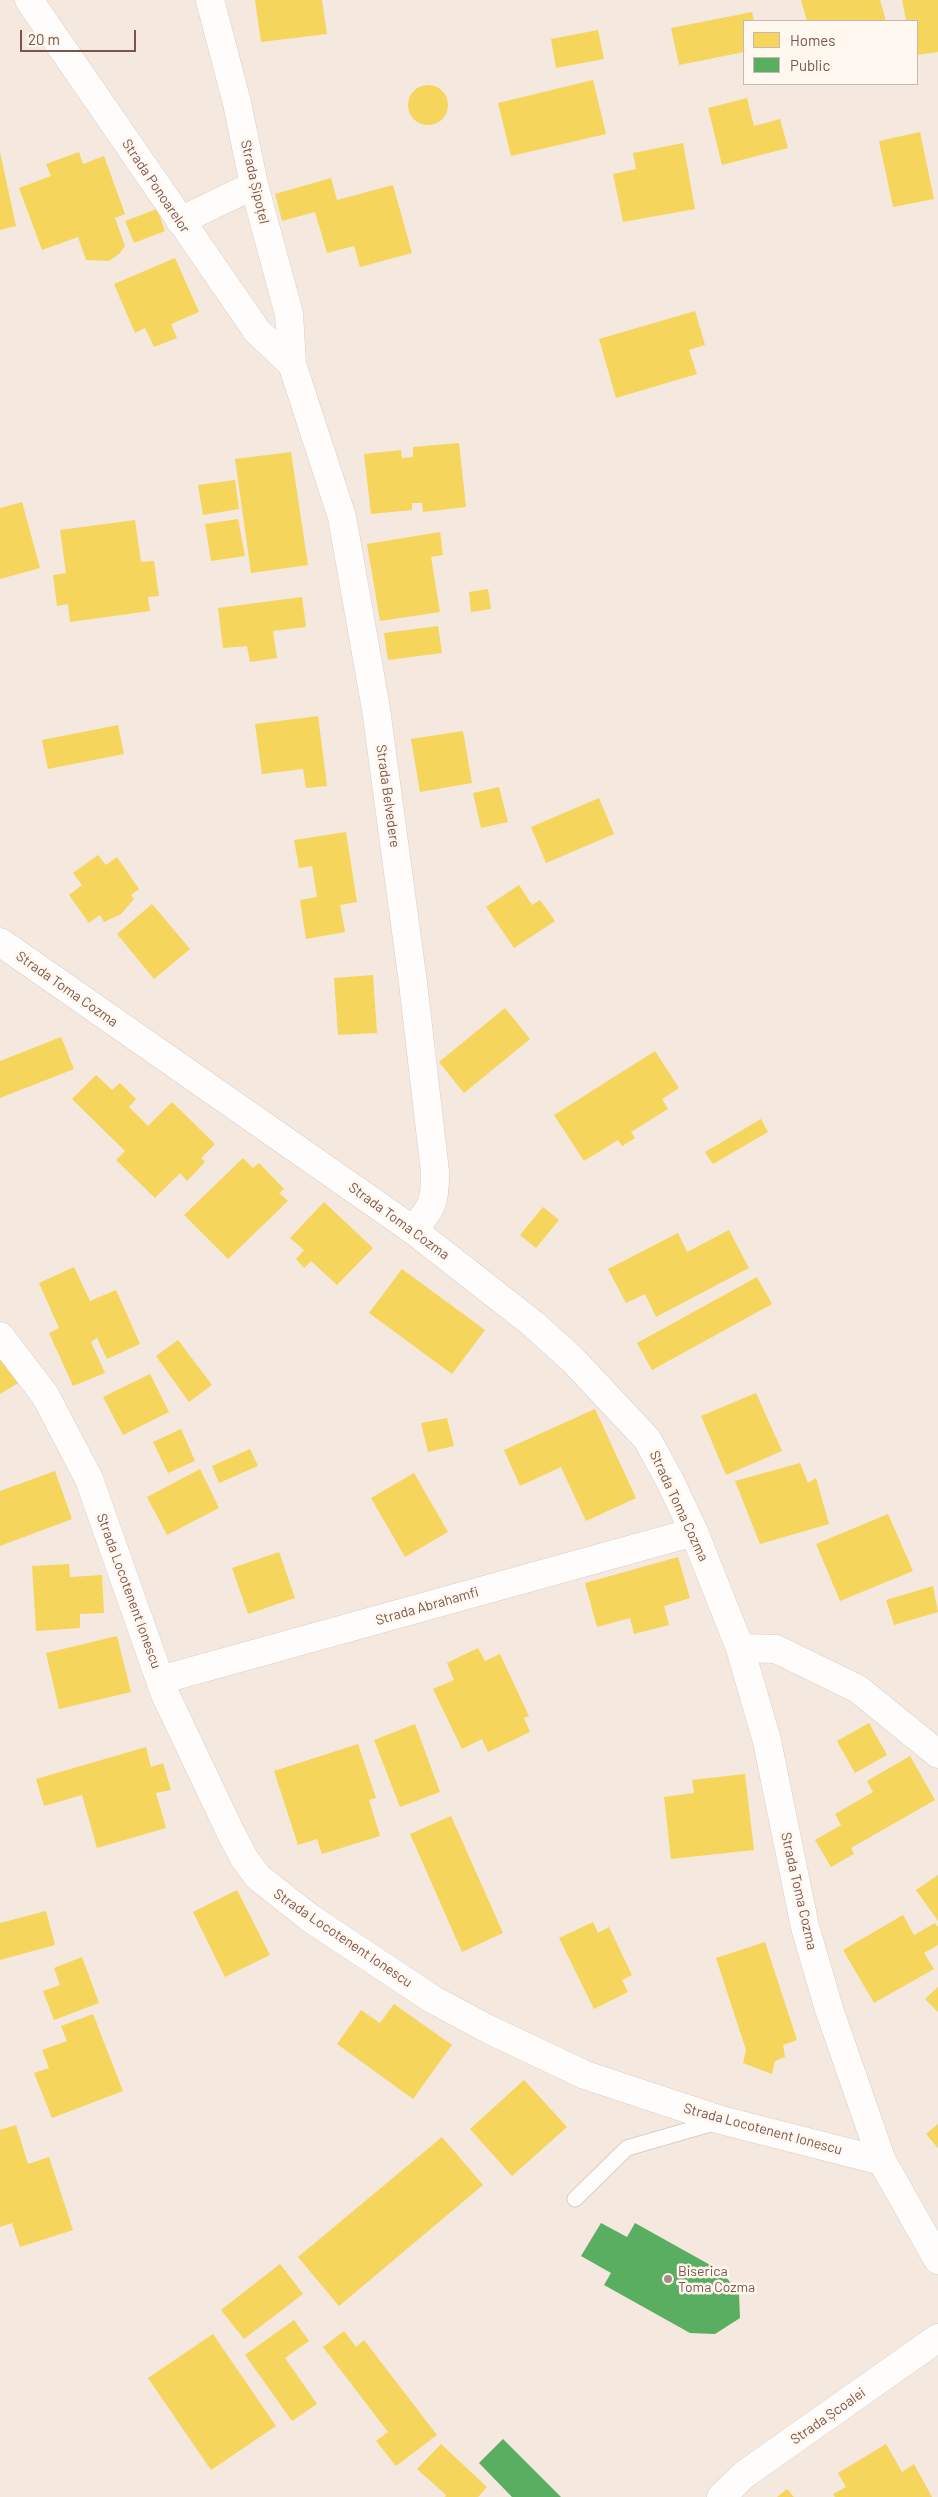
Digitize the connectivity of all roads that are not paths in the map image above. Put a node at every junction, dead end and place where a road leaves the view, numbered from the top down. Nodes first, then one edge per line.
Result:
1 (29, 0) edge
2 (210, 0) edge
3 (254, 185) junction
4 (180, 221) junction
5 (292, 364) junction
6 (0, 942) edge
7 (413, 1230) junction
8 (0, 1336) edge
9 (694, 1532) junction
10 (740, 1648) junction
11 (160, 1680) junction
12 (938, 1754) edge
13 (721, 2120) junction
14 (882, 2161) junction
15 (575, 2199) dead end
16 (938, 2260) edge
17 (938, 2338) edge
18 (721, 2497) edge

1 - 4 street, Strada Ponoarelor
2 - 3 street, Strada Șipoțel
3 - 4 street
3 - 5 street, Strada Șipoțel
4 - 5 street, Strada Ponoarelor
5 - 7 street, Strada Belvedere
6 - 7 street, Strada Toma Cozma
7 - 9 street, Strada Toma Cozma
8 - 11 street, Strada Locotenent Ionescu
9 - 10 street, Strada Toma Cozma
9 - 11 street, Strada Abrahamfi
10 - 12 street
10 - 14 street, Strada Toma Cozma
11 - 13 street, Strada Locotenent Ionescu
13 - 14 street, Strada Locotenent Ionescu
13 - 15 lane
14 - 16 street, Strada Toma Cozma
17 - 18 street, Strada Școalei

